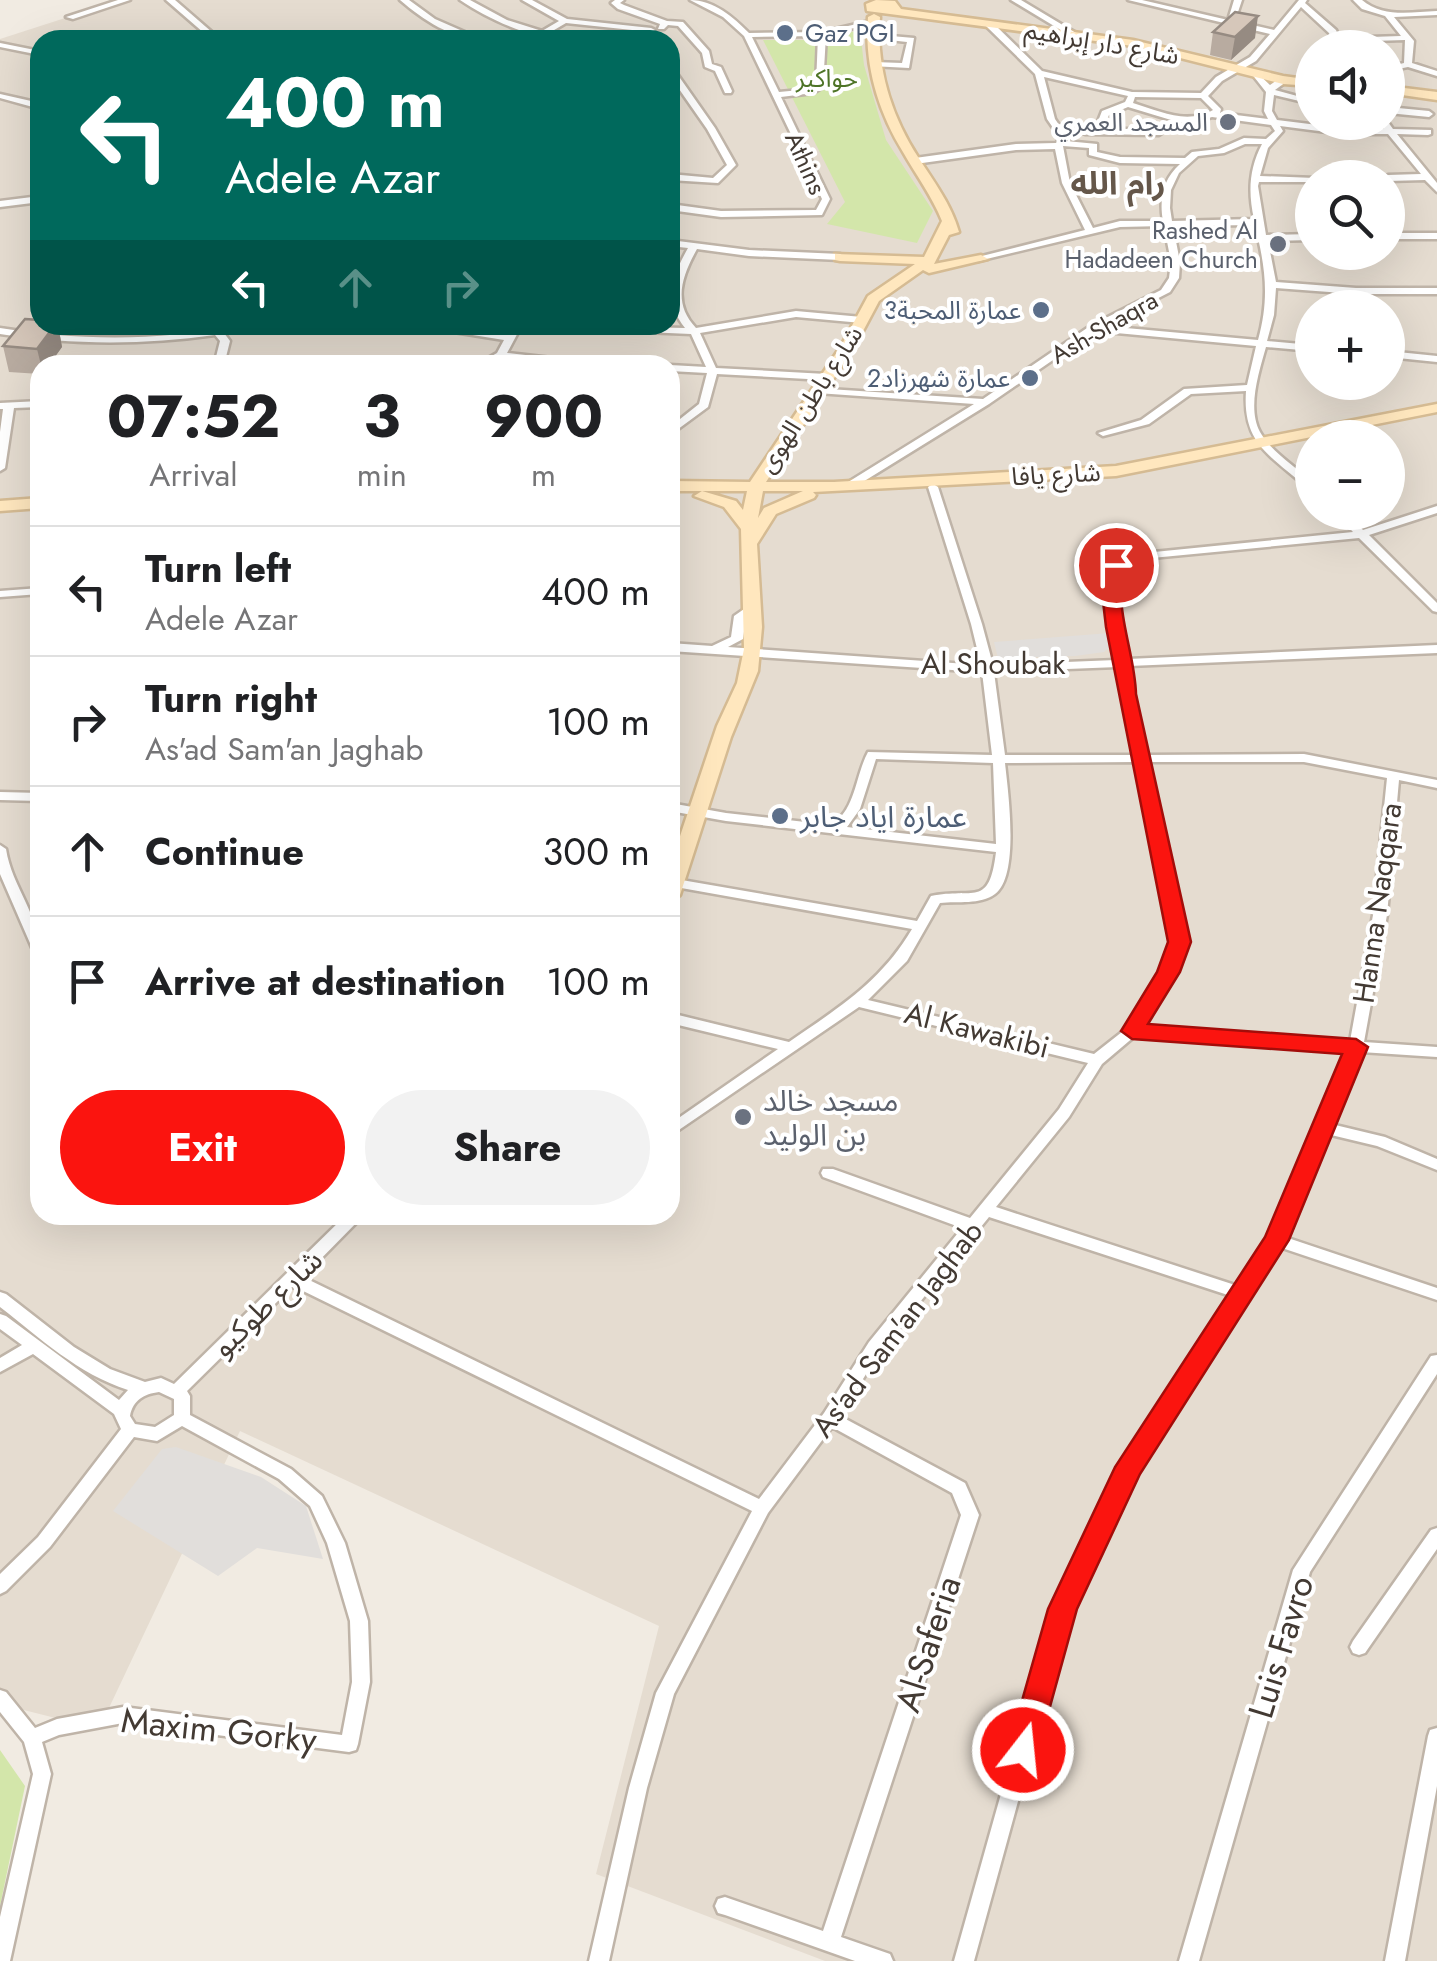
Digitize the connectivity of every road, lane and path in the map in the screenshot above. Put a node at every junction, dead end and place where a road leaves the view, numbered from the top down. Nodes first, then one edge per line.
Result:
1 (126, 0) edge
2 (170, 0) edge
3 (404, 0) edge
4 (464, 0) edge
5 (526, 0) edge
6 (620, 0) edge
7 (694, 0) edge
8 (1015, 0) edge
9 (1132, 0) edge
10 (1194, 0) edge
11 (1238, 0) edge
12 (1357, 0) edge
13 (1303, 2) edge
14 (882, 11) edge
15 (1437, 13) edge
16 (1190, 14) junction
17 (1387, 14) junction
18 (1289, 16) junction
19 (70, 17) dead end
20 (1319, 20) junction
21 (565, 22) junction
22 (666, 22) junction
23 (1231, 23) junction
24 (990, 24) junction
25 (205, 30) edge
26 (454, 30) edge
27 (533, 30) edge
28 (550, 30) edge
29 (619, 30) edge
30 (657, 30) edge
31 (1327, 30) edge
32 (1072, 33) junction
33 (1277, 33) junction
34 (822, 34) junction
35 (747, 35) junction
36 (1405, 38) edge
37 (1408, 38) junction
38 (0, 45) edge
39 (30, 51) edge
40 (874, 64) junction
41 (1408, 64) junction
42 (1405, 65) edge
43 (1224, 66) junction
44 (1254, 66) junction
45 (1238, 69) junction
46 (1437, 74) edge
47 (1041, 78) junction
48 (1282, 80) junction
49 (1295, 81) edge
50 (680, 86) edge
51 (728, 91) dead end
52 (1270, 92) junction
53 (1405, 92) edge
54 (775, 95) junction
55 (0, 96) edge
56 (1203, 96) junction
57 (1437, 96) edge
58 (1295, 98) edge
59 (1130, 99) junction
60 (30, 104) edge
61 (1213, 115) junction
62 (1405, 115) edge
63 (1271, 120) junction
64 (1175, 121) junction
65 (1295, 122) edge
66 (1433, 124) edge
67 (1405, 126) edge
68 (1099, 128) junction
69 (1085, 131) dead end
70 (1396, 140) edge
71 (1268, 142) junction
72 (1061, 144) junction
73 (915, 160) junction
74 (1186, 161) junction
75 (680, 178) edge
76 (1295, 178) edge
77 (1256, 179) junction
78 (1405, 180) edge
79 (1432, 183) edge
80 (30, 201) edge
81 (0, 204) edge
82 (13, 205) junction
83 (680, 208) edge
84 (0, 220) edge
85 (1257, 222) junction
86 (1168, 225) junction
87 (1089, 230) junction
88 (1405, 236) edge
89 (1437, 236) edge
90 (1261, 238) junction
91 (1295, 238) edge
92 (680, 245) edge
93 (694, 247) junction
94 (941, 253) junction
95 (840, 257) junction
96 (903, 258) junction
97 (981, 259) junction
98 (924, 268) junction
99 (680, 270) edge
100 (1271, 285) junction
101 (1437, 290) edge
102 (680, 308) edge
103 (862, 320) junction
104 (1093, 328) junction
105 (680, 330) edge
106 (0, 331) edge
107 (694, 331) junction
108 (203, 335) edge
109 (490, 335) edge
110 (510, 335) edge
111 (508, 338) junction
112 (1262, 344) junction
113 (1295, 347) edge
114 (502, 355) edge
115 (1405, 356) edge
116 (1437, 359) edge
117 (680, 368) edge
118 (713, 370) junction
119 (821, 384) junction
120 (1250, 388) junction
121 (985, 402) junction
122 (30, 405) edge
123 (4, 406) edge
124 (1437, 411) edge
125 (1401, 420) edge
126 (680, 424) edge
127 (1103, 433) dead end
128 (1295, 443) edge
129 (1269, 447) junction
130 (766, 463) junction
131 (0, 468) edge
132 (1295, 471) edge
133 (848, 486) junction
134 (933, 487) junction
135 (680, 488) edge
136 (697, 491) junction
137 (753, 492) junction
138 (680, 493) edge
139 (815, 493) junction
140 (30, 500) edge
141 (0, 502) edge
142 (1437, 510) edge
143 (750, 529) junction
144 (1357, 530) edge
145 (1361, 534) junction
146 (749, 552) junction
147 (30, 592) edge
148 (0, 594) edge
149 (1437, 609) edge
150 (750, 612) junction
151 (680, 648) edge
152 (1437, 649) edge
153 (711, 650) junction
154 (748, 652) junction
155 (783, 654) junction
156 (1125, 660) junction
157 (988, 669) junction
158 (746, 677) junction
159 (723, 736) junction
160 (999, 759) junction
161 (1140, 759) junction
162 (1394, 778) junction
163 (1437, 784) edge
164 (0, 796) edge
165 (30, 797) edge
166 (680, 809) edge
167 (696, 811) junction
168 (831, 830) junction
169 (0, 849) edge
170 (1003, 849) junction
171 (680, 861) edge
172 (680, 887) edge
173 (920, 926) junction
174 (30, 927) edge
175 (857, 1002) junction
176 (680, 1020) edge
177 (1132, 1031) junction
178 (789, 1047) junction
179 (1356, 1047) junction
180 (1437, 1052) edge
181 (1097, 1060) junction
182 (680, 1123) edge
183 (1322, 1127) junction
184 (1437, 1164) edge
185 (828, 1173) dead end
186 (986, 1210) junction
187 (346, 1225) edge
188 (972, 1226) junction
189 (1276, 1240) junction
190 (293, 1278) junction
191 (1240, 1293) junction
192 (1437, 1294) edge
193 (0, 1298) edge
194 (0, 1320) edge
195 (32, 1346) junction
196 (1437, 1361) edge
197 (0, 1366) edge
198 (144, 1388) junction
199 (177, 1391) junction
200 (123, 1412) junction
201 (182, 1418) junction
202 (830, 1418) junction
203 (130, 1430) junction
204 (762, 1508) junction
205 (1437, 1534) edge
206 (0, 1586) edge
207 (1359, 1647) dead end
208 (0, 1698) edge
209 (1437, 1736) edge
210 (32, 1738) junction
211 (725, 1906) dead end
212 (830, 1940) junction
213 (0, 1961) edge
214 (599, 1961) edge
215 (883, 1961) edge
216 (964, 1961) edge
217 (1190, 1961) edge
218 (1395, 1961) edge

1 - 19 street
2 - 25 street
3 - 26 street
4 - 27 street
5 - 21 street
6 - 22 street
7 - 35 street, Athins
8 - 32 street
9 - 16 street
10 - 16 street
11 - 23 street
12 - 17 street
13 - 18 street
13 - 20 street
14 - 24 main road, شارع دار إبراهيم
14 - 34 street
14 - 40 main road
14 - 40 street
15 - 17 street
16 - 23 street
17 - 37 street
18 - 20 street
18 - 33 street
20 - 31 street
21 - 28 street
21 - 29 street
22 - 30 street
22 - 51 street
23 - 33 street
24 - 32 main road, شارع دار إبراهيم
24 - 47 street
32 - 43 main road, شارع دار إبراهيم
33 - 44 street
34 - 35 street
34 - 54 street
35 - 54 street, Athins
36 - 37 street
37 - 41 street
38 - 39 street
40 - 73 main road
41 - 42 street
41 - 46 street
43 - 44 main road
43 - 45 main road, شارع دار إبراهيم
44 - 45 main road, شارع دار إبراهيم
44 - 48 main road, شارع دار إبراهيم
44 - 52 street
45 - 56 street
47 - 59 street
47 - 72 street
48 - 49 main road, شارع دار إبراهيم
48 - 52 street
50 - 75 street
52 - 58 street
52 - 63 street
53 - 57 main road
54 - 83 street, Athins
55 - 60 street
56 - 59 street
56 - 61 street
59 - 64 street
59 - 68 street
61 - 63 street
61 - 64 street
62 - 66 street
63 - 65 street
63 - 71 street
64 - 68 street
66 - 67 street
68 - 69 street
70 - 79 street
71 - 74 street
71 - 77 street
72 - 73 street
72 - 74 street
72 - 87 street
73 - 94 main road
74 - 86 street, Ash-Shaqra
76 - 77 street
77 - 85 street
78 - 79 street
80 - 82 street
81 - 82 street
82 - 84 street
85 - 86 street
85 - 90 street
86 - 87 street
86 - 104 street, Ash-Shaqra
87 - 97 street
88 - 89 street
90 - 91 street
90 - 100 street
92 - 93 street
93 - 95 street
93 - 99 street
94 - 96 main road
94 - 97 main road
94 - 98 main road
95 - 96 main road
95 - 98 main road
96 - 98 main road
97 - 98 main road
98 - 103 main road, شارع باطن الهوى
100 - 101 street
100 - 112 street
102 - 107 street
103 - 107 street
103 - 119 main road, شارع باطن الهوى
104 - 112 street
104 - 121 street, Ash-Shaqra
105 - 107 street
106 - 108 street
107 - 118 street
109 - 111 street
110 - 111 street
111 - 114 street
112 - 113 street
112 - 120 street
115 - 116 street
117 - 118 street
118 - 119 street
118 - 126 street
119 - 121 street
119 - 130 main road, شارع باطن الهوى
120 - 127 street
120 - 129 street
121 - 133 street, Ash-Shaqra
122 - 123 street
123 - 131 street
124 - 125 main road, شارع يافا
124 - 129 main road, شارع يافا
128 - 129 main road, شارع يافا
129 - 132 street
129 - 133 main road, شارع يافا
129 - 134 main road, شارع يافا
130 - 133 main road
130 - 136 main road
130 - 137 main road, شارع باطن الهوى
133 - 137 main road, شارع يافا
134 - 139 main road, شارع يافا
134 - 157 street
135 - 136 main road, شارع يافا
136 - 137 main road, شارع يافا
136 - 138 main road, شارع يافا
136 - 143 main road
137 - 139 main road, شارع يافا
137 - 143 main road
139 - 146 main road
140 - 141 main road
142 - 145 street
143 - 146 main road
144 - 145 street
145 - 149 street
145 - 156 street, As'ad Sam'an Jaghab
146 - 150 main road
147 - 148 street
150 - 153 street
150 - 154 main road
150 - 155 street
151 - 153 street, Al Shoubak
152 - 156 street, Al Shoubak
153 - 154 street, Al Shoubak
154 - 155 street, Al Shoubak
154 - 158 main road
154 - 159 main road
155 - 157 street, Al Shoubak
155 - 158 street
156 - 157 street, Al Shoubak
156 - 161 street, As'ad Sam'an Jaghab
157 - 160 street
158 - 159 main road
159 - 167 main road
160 - 161 street
160 - 168 street
160 - 170 street
161 - 162 street
161 - 177 street, As'ad Sam'an Jaghab
162 - 163 street
162 - 179 street, Hanna Naqqara
164 - 165 street
166 - 167 street
167 - 168 street
167 - 171 main road
168 - 170 street
169 - 174 street
170 - 173 street
172 - 173 street
173 - 175 street
175 - 178 street
175 - 181 street, Al Kawakibi
176 - 178 street
177 - 179 street
177 - 181 street, As'ad Sam'an Jaghab
178 - 182 street
179 - 180 street
179 - 183 street, Hanna Naqqara
181 - 186 street, As'ad Sam'an Jaghab
183 - 184 street
183 - 189 street, Hanna Naqqara
185 - 188 street
186 - 188 street, As'ad Sam'an Jaghab
186 - 191 street
187 - 190 street, شارع طوكيو
188 - 202 street, As'ad Sam'an Jaghab
189 - 191 street, Hanna Naqqara
189 - 192 street
190 - 199 street, شارع طوكيو
190 - 204 street
191 - 216 street, Hanna Naqqara
193 - 198 street
194 - 195 street
195 - 197 street
195 - 200 street
196 - 217 street, Luis Favro
198 - 199 street
198 - 200 street
199 - 201 street
200 - 203 street
201 - 203 street
201 - 210 street, Maxim Gorky
202 - 204 street, As'ad Sam'an Jaghab
202 - 212 street, Al-Saferia
203 - 206 street
204 - 214 street, As'ad Sam'an Jaghab
205 - 207 street
208 - 210 street
209 - 218 street
210 - 213 street
211 - 212 street
212 - 215 street

